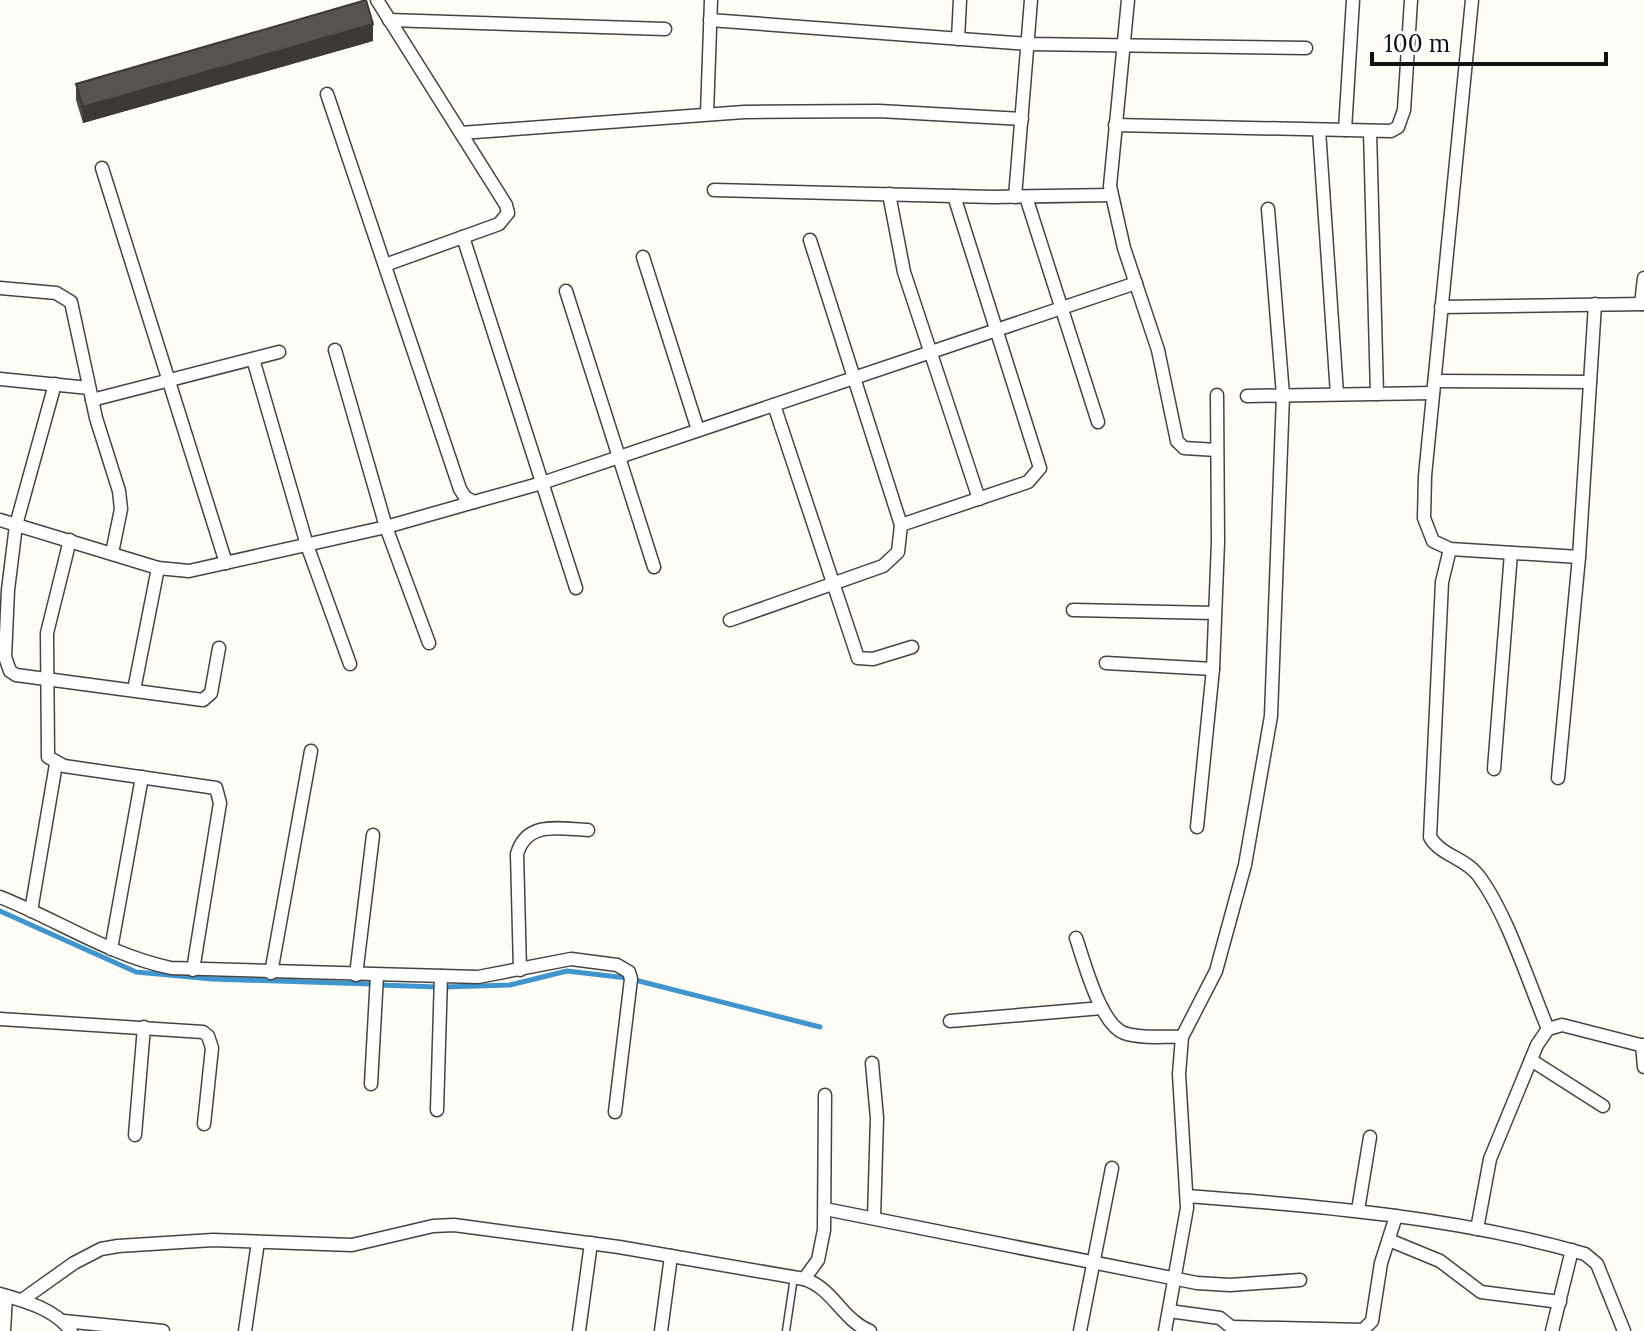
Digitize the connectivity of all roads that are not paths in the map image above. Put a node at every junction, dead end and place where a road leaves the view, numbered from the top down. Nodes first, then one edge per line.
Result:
1 (377, 0) edge
2 (711, 0) edge
3 (960, 0) edge
4 (1031, 0) edge
5 (1128, 0) edge
6 (1353, 0) edge
7 (1411, 0) edge
8 (1472, 0) edge
9 (389, 20) junction
10 (710, 20) junction
11 (665, 29) dead end
12 (958, 39) junction
13 (1029, 44) junction
14 (1123, 47) junction
15 (1306, 48) dead end
16 (327, 94) dead end
17 (707, 114) junction
18 (1022, 119) junction
19 (1115, 125) junction
20 (1319, 130) junction
21 (1345, 130) junction
22 (1370, 131) junction
23 (461, 133) junction
24 (102, 168) dead end
25 (714, 190) dead end
26 (889, 194) junction
27 (1111, 195) junction
28 (954, 196) junction
29 (1020, 197) junction
30 (1268, 209) dead end
31 (463, 237) junction
32 (810, 240) dead end
33 (643, 257) dead end
34 (385, 265) junction
35 (1644, 278) edge
36 (1136, 283) junction
37 (0, 288) edge
38 (566, 291) dead end
39 (1595, 304) junction
40 (1642, 304) edge
41 (1441, 307) junction
42 (1059, 309) junction
43 (995, 331) junction
44 (335, 350) dead end
45 (279, 352) dead end
46 (930, 353) junction
47 (253, 359) junction
48 (855, 378) junction
49 (0, 379) edge
50 (171, 380) junction
51 (1590, 382) junction
52 (55, 384) junction
53 (1434, 387) junction
54 (90, 394) junction
55 (1337, 394) junction
56 (1377, 394) junction
57 (1217, 395) dead end
58 (1283, 395) junction
59 (1247, 396) dead end
60 (774, 405) junction
61 (1098, 422) dead end
62 (698, 430) junction
63 (1217, 450) junction
64 (620, 456) junction
65 (542, 483) junction
66 (979, 499) junction
67 (474, 502) junction
68 (0, 520) edge
69 (16, 525) junction
70 (901, 525) junction
71 (386, 527) junction
72 (70, 540) junction
73 (307, 545) junction
74 (1450, 549) junction
75 (112, 553) junction
76 (1511, 553) junction
77 (1579, 557) junction
78 (226, 563) junction
79 (654, 567) dead end
80 (158, 568) junction
81 (833, 585) junction
82 (576, 588) dead end
83 (1073, 610) dead end
84 (1215, 613) junction
85 (730, 620) dead end
86 (429, 643) dead end
87 (912, 647) dead end
88 (219, 648) dead end
89 (1106, 663) dead end
90 (350, 664) dead end
91 (1213, 669) junction
92 (46, 679) junction
93 (134, 690) junction
94 (311, 751) dead end
95 (56, 764) junction
96 (1494, 769) dead end
97 (142, 777) junction
98 (1558, 778) dead end
99 (1197, 827) dead end
100 (588, 830) dead end
101 (373, 835) dead end
102 (0, 897) edge
103 (31, 911) junction
104 (1076, 938) dead end
105 (111, 949) junction
106 (193, 970) junction
107 (520, 970) junction
108 (271, 973) junction
109 (356, 975) junction
110 (377, 975) junction
111 (441, 976) junction
112 (1102, 1008) junction
113 (0, 1019) edge
114 (950, 1021) dead end
115 (144, 1027) junction
116 (1548, 1029) junction
117 (1182, 1037) junction
118 (1643, 1046) edge
119 (1531, 1060) junction
120 (872, 1063) dead end
121 (1644, 1067) edge
122 (371, 1084) dead end
123 (825, 1095) dead end
124 (1603, 1106) dead end
125 (437, 1110) dead end
126 (615, 1112) dead end
127 (204, 1124) dead end
128 (135, 1135) dead end
129 (1370, 1137) dead end
130 (1112, 1168) dead end
131 (1187, 1196) junction
132 (825, 1209) junction
133 (1358, 1210) junction
134 (1396, 1216) junction
135 (874, 1218) junction
136 (1477, 1229) junction
137 (1389, 1240) junction
138 (258, 1242) junction
139 (591, 1243) junction
140 (1572, 1250) junction
141 (671, 1256) junction
142 (1095, 1261) junction
143 (799, 1278) junction
144 (1175, 1278) junction
145 (1300, 1280) dead end
146 (3, 1295) edge
147 (22, 1300) junction
148 (1560, 1302) junction
149 (1169, 1311) junction
150 (67, 1326) edge
151 (1234, 1329) edge
152 (4, 1331) edge
153 (163, 1331) edge
154 (245, 1331) edge
155 (579, 1331) edge
156 (661, 1331) edge
157 (786, 1331) edge
158 (870, 1331) edge
159 (1080, 1331) edge
160 (1165, 1331) edge
161 (1552, 1331) edge
162 (1624, 1331) edge

1 - 9 street
2 - 10 street
3 - 12 street
4 - 13 street
5 - 14 street
6 - 21 street
7 - 22 street
8 - 41 street
9 - 11 street
9 - 23 street
10 - 12 street
10 - 17 street
12 - 13 street
13 - 14 street
13 - 18 street
14 - 15 street
14 - 19 street
16 - 34 street
17 - 18 street
17 - 23 street
18 - 29 street
19 - 20 street
19 - 27 street
20 - 21 street
20 - 55 street
21 - 22 street
22 - 56 street
23 - 31 street
24 - 50 street
25 - 26 street
26 - 28 street
26 - 46 street
27 - 29 street
27 - 36 street
28 - 29 street
28 - 43 street
29 - 42 street
30 - 58 street
31 - 34 street
31 - 65 street
32 - 48 street
33 - 62 street
34 - 67 street
35 - 40 street
36 - 42 street
36 - 63 street
37 - 54 street
38 - 64 street
39 - 40 street
39 - 41 street
39 - 51 street
41 - 53 street
42 - 43 street
42 - 61 street
43 - 46 street
43 - 66 street
44 - 71 street
45 - 47 street
46 - 48 street
46 - 66 street
47 - 50 street
47 - 73 street
48 - 60 street
48 - 70 street
49 - 52 street
50 - 54 street
50 - 78 street
51 - 53 street
51 - 77 street
52 - 54 street
52 - 69 street
53 - 56 street
53 - 74 street
54 - 75 street
55 - 56 street
55 - 58 street
57 - 63 street
58 - 59 street
58 - 117 street
60 - 62 street
60 - 81 street
62 - 64 street
63 - 84 street
64 - 65 street
64 - 79 street
65 - 67 street
65 - 82 street
66 - 70 street
67 - 71 street
68 - 69 street
69 - 72 street
69 - 92 street
70 - 81 street
71 - 73 street
71 - 86 street
72 - 75 street
72 - 92 street
73 - 78 street
73 - 90 street
74 - 76 street
74 - 116 street
75 - 80 street
76 - 77 street
76 - 96 street
77 - 98 street
78 - 80 street
80 - 93 street
81 - 85 street
81 - 87 street
83 - 84 street
84 - 91 street
88 - 93 street
89 - 91 street
91 - 99 street
92 - 93 street
92 - 95 street
94 - 108 street
95 - 97 street
95 - 103 street
97 - 105 street
97 - 106 street
100 - 107 street
101 - 109 street
102 - 103 street
103 - 105 street
104 - 112 street
105 - 106 street
106 - 108 street
107 - 111 street
107 - 126 street
108 - 109 street
109 - 110 street
110 - 111 street
110 - 122 street
111 - 125 street
112 - 114 street
112 - 117 street
113 - 115 street
115 - 127 street
115 - 128 street
116 - 118 street
116 - 119 street
117 - 131 street
118 - 121 street
119 - 124 street
119 - 136 street
120 - 135 street
123 - 132 street
129 - 133 street
130 - 142 street
131 - 133 street
131 - 144 street
132 - 135 street
132 - 143 street
133 - 134 street
134 - 136 street
134 - 137 street
135 - 142 street
136 - 140 street
137 - 148 street
137 - 151 street
138 - 139 street
138 - 147 street
138 - 154 street
139 - 141 street
139 - 155 street
140 - 148 street
140 - 162 street
141 - 143 street
141 - 156 street
142 - 144 street
142 - 159 street
143 - 157 lane
143 - 158 street
144 - 145 street
144 - 149 street
146 - 147 street
146 - 152 street
147 - 150 street
148 - 161 street
149 - 151 street
149 - 160 street
150 - 153 street

